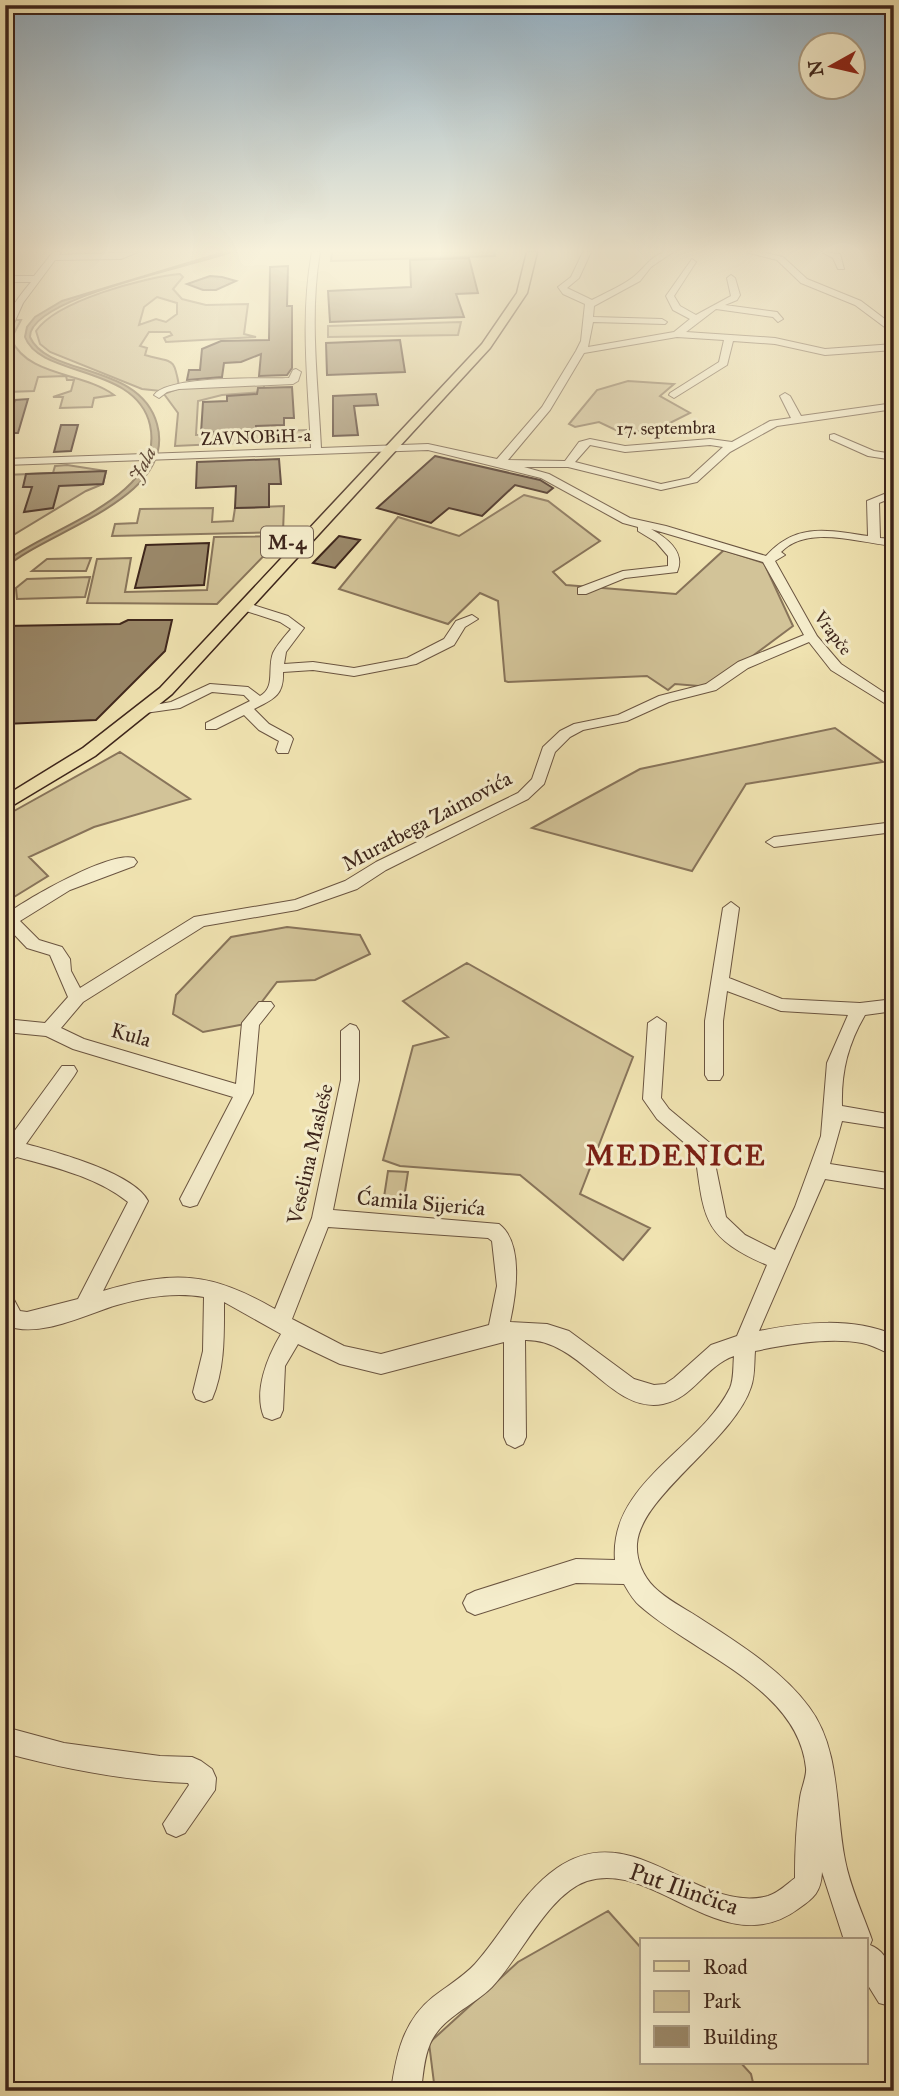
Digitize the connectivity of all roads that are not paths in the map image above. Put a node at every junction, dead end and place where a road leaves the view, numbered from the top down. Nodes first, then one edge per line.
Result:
1 (312, 350) edge
2 (471, 350) edge
3 (482, 350) edge
4 (588, 350) edge
5 (727, 350) edge
6 (815, 350) edge
7 (855, 350) edge
8 (581, 351) joint
9 (312, 364) junction
10 (296, 372) junction
11 (185, 384) dead end
12 (159, 395) dead end
13 (674, 395) dead end
14 (785, 396) dead end
15 (894, 406) edge
16 (800, 419) junction
17 (406, 433) junction
18 (834, 437) junction
19 (733, 446) junction
20 (428, 447) junction
21 (391, 449) junction
22 (840, 449) dead end
23 (316, 452) junction
24 (368, 456) junction
25 (894, 457) edge
26 (5, 462) edge
27 (500, 463) junction
28 (568, 464) junction
29 (894, 493) edge
30 (626, 521) junction
31 (874, 541) junction
32 (894, 543) edge
33 (768, 559) junction
34 (582, 591) dead end
35 (244, 606) junction
36 (472, 620) dead end
37 (811, 638) junction
38 (276, 668) junction
39 (251, 705) junction
40 (894, 705) edge
41 (143, 711) junction
42 (211, 726) dead end
43 (283, 750) dead end
44 (5, 790) edge
45 (5, 804) edge
46 (894, 827) edge
47 (775, 842) dead end
48 (129, 862) dead end
49 (731, 908) dead end
50 (8, 922) edge
51 (721, 982) junction
52 (77, 998) junction
53 (894, 1005) edge
54 (265, 1006) dead end
55 (860, 1009) junction
56 (657, 1023) dead end
57 (5, 1025) edge
58 (48, 1030) junction
59 (350, 1031) dead end
60 (68, 1071) dead end
61 (714, 1075) dead end
62 (244, 1093) junction
63 (834, 1112) junction
64 (894, 1122) edge
65 (9, 1152) edge
66 (817, 1170) junction
67 (894, 1182) edge
68 (190, 1199) dead end
69 (322, 1218) junction
70 (779, 1261) junction
71 (214, 1289) junction
72 (5, 1302) edge
73 (85, 1306) junction
74 (287, 1327) junction
75 (506, 1332) junction
76 (746, 1342) junction
77 (894, 1346) edge
78 (204, 1392) dead end
79 (272, 1410) dead end
80 (515, 1437) dead end
81 (627, 1572) junction
82 (475, 1603) dead end
83 (5, 1740) edge
84 (820, 1748) junction
85 (176, 1824) dead end
86 (857, 1938) edge
87 (867, 1959) edge
88 (894, 1993) edge
89 (406, 2091) edge

1 - 9 street
2 - 24 main road, M-4
3 - 17 main road, M-4
4 - 8 street
5 - 13 street
6 - 7 street
8 - 27 street
9 - 10 street
9 - 23 street
10 - 11 street
10 - 12 street
14 - 16 street
15 - 16 street, 17. septembra
16 - 18 street
16 - 19 street, 17. septembra
17 - 20 street
17 - 21 main road, M-4
18 - 22 street
18 - 25 street
19 - 28 street, 17. septembra
19 - 28 street, 17. septembra
20 - 21 street, 17. septembra
20 - 27 street, 17. septembra
21 - 24 street, 17. septembra
21 - 35 main road, M-4
23 - 24 street, ZAVNOBiH-a
23 - 26 street, ZAVNOBiH-a
24 - 44 main road, M-4
27 - 28 street, 17. septembra
27 - 30 street
29 - 31 street
30 - 33 street
30 - 34 street
31 - 32 street
31 - 33 street
33 - 37 street, Vrapče
35 - 38 street
35 - 41 main road, M-4
36 - 38 street
37 - 40 street, Vrapče
37 - 52 street, Muratbega Zaimovića
38 - 39 street
39 - 41 street
39 - 42 street
39 - 43 street
41 - 45 main road, M-4
46 - 47 street
48 - 50 street
49 - 51 street
50 - 52 street
51 - 55 street
51 - 61 street
52 - 58 street, Muratbega Zaimovića
53 - 55 street
54 - 62 street
55 - 63 street
56 - 70 street
57 - 58 street, Kula
58 - 62 street, Kula
59 - 69 street, Veselina Masleše
60 - 65 street
62 - 68 street
63 - 64 street
63 - 66 street
65 - 73 street
66 - 67 street
66 - 70 street
69 - 74 street, Veselina Masleše
69 - 75 street, Ćamila Sijerića
70 - 76 street
71 - 73 street
71 - 74 street
71 - 78 street
72 - 73 street
74 - 75 street
74 - 79 street, Veselina Masleše
75 - 76 street
75 - 80 street, Ćamila Sijerića
76 - 77 street
76 - 81 street
81 - 82 street
81 - 84 street
83 - 85 street
84 - 86 street
84 - 89 street, Put Ilinčica
87 - 88 street

